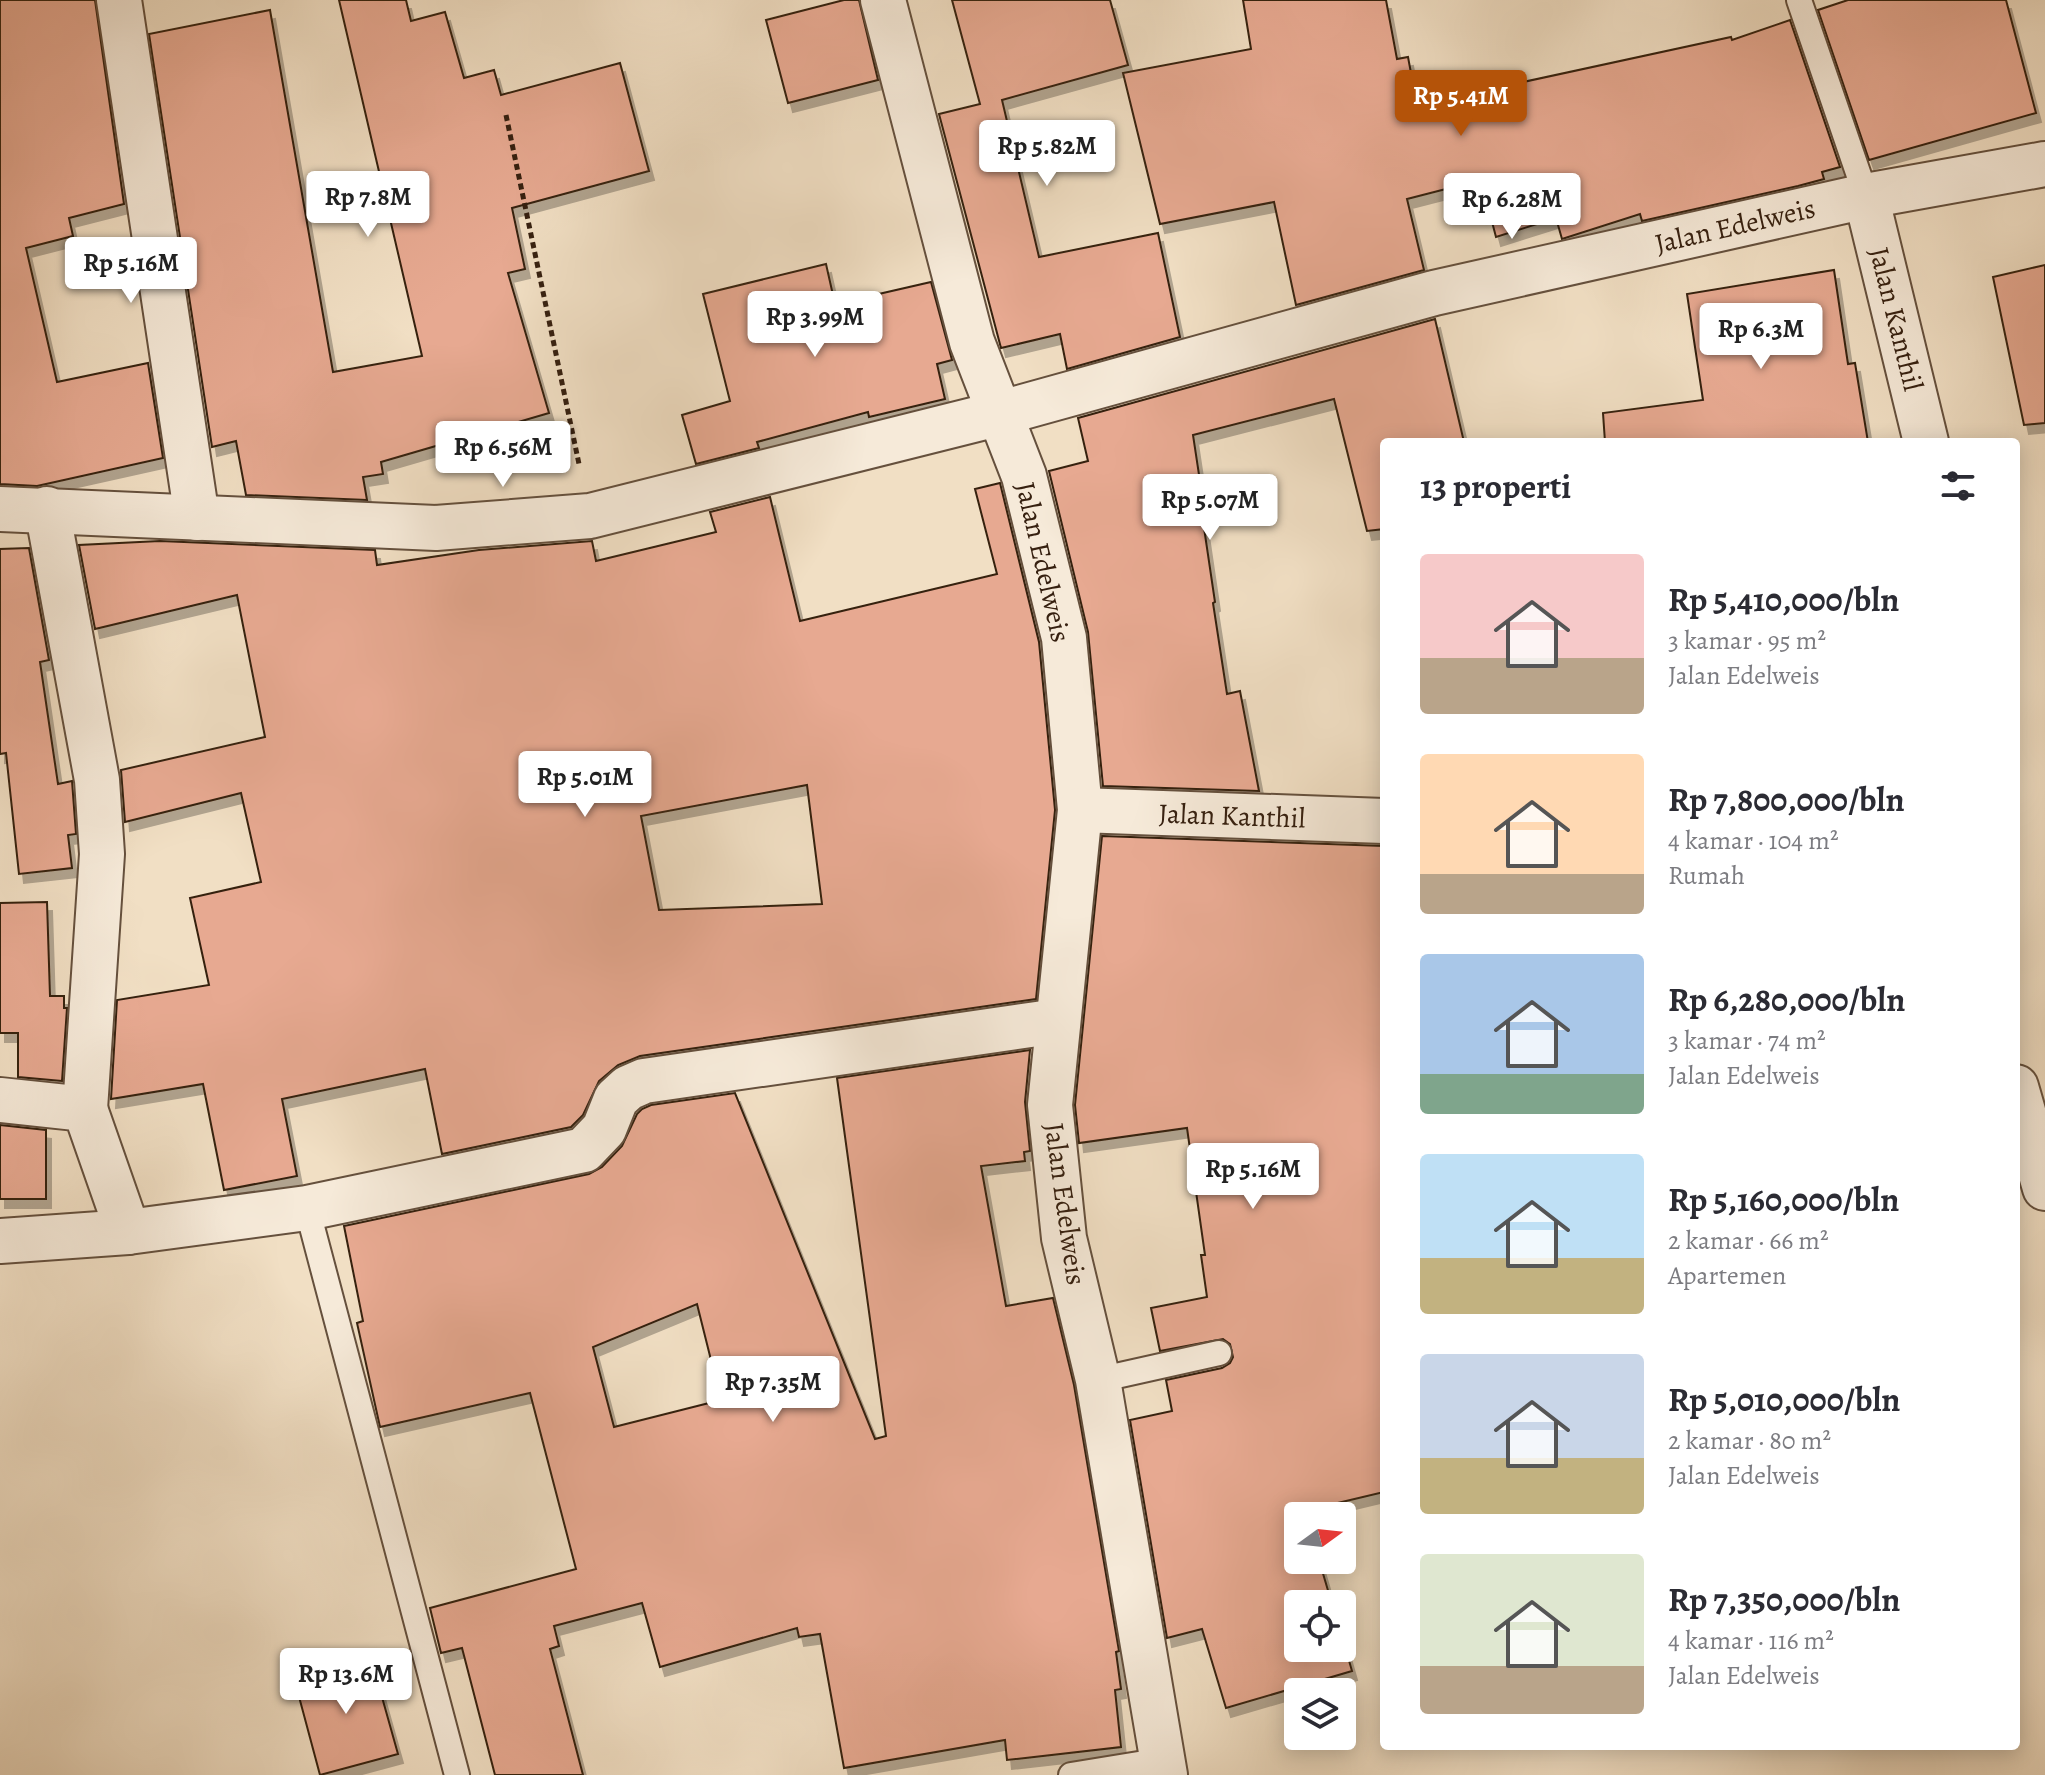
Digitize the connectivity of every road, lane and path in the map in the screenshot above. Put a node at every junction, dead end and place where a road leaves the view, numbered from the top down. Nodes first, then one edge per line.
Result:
1 (119, 0) edge
2 (883, 0) edge
3 (1799, 0) edge
4 (506, 115) dead end
5 (2045, 164) edge
6 (1866, 196) junction
7 (1001, 413) junction
8 (1925, 438) edge
9 (0, 509) edge
10 (47, 509) junction
11 (590, 516) junction
12 (197, 518) junction
13 (1080, 810) junction
14 (1380, 821) edge
15 (1058, 1021) junction
16 (0, 1100) edge
17 (2020, 1101) edge
18 (85, 1109) junction
19 (2045, 1188) edge
20 (307, 1208) junction
21 (128, 1232) junction
22 (0, 1241) edge
23 (1219, 1353) dead end
24 (1098, 1380) junction
25 (1164, 1767) edge
26 (457, 1775) edge
27 (1071, 1775) edge

1 - 12 street
2 - 7 street
3 - 6 lane
4 - 11 path
5 - 6 street, Jalan Edelweis
6 - 7 street, Jalan Edelweis
6 - 8 street, Jalan Kanthil
7 - 11 street
7 - 13 street, Jalan Edelweis
9 - 10 street
10 - 12 street
10 - 18 street
11 - 12 street
13 - 14 street, Jalan Kanthil
13 - 15 street, Jalan Edelweis
15 - 20 street
15 - 24 street, Jalan Edelweis
16 - 18 street
17 - 19 street
18 - 21 street
20 - 21 street
20 - 26 lane
21 - 22 street
23 - 24 lane
24 - 25 street, Jalan Edelweis
25 - 27 lane

